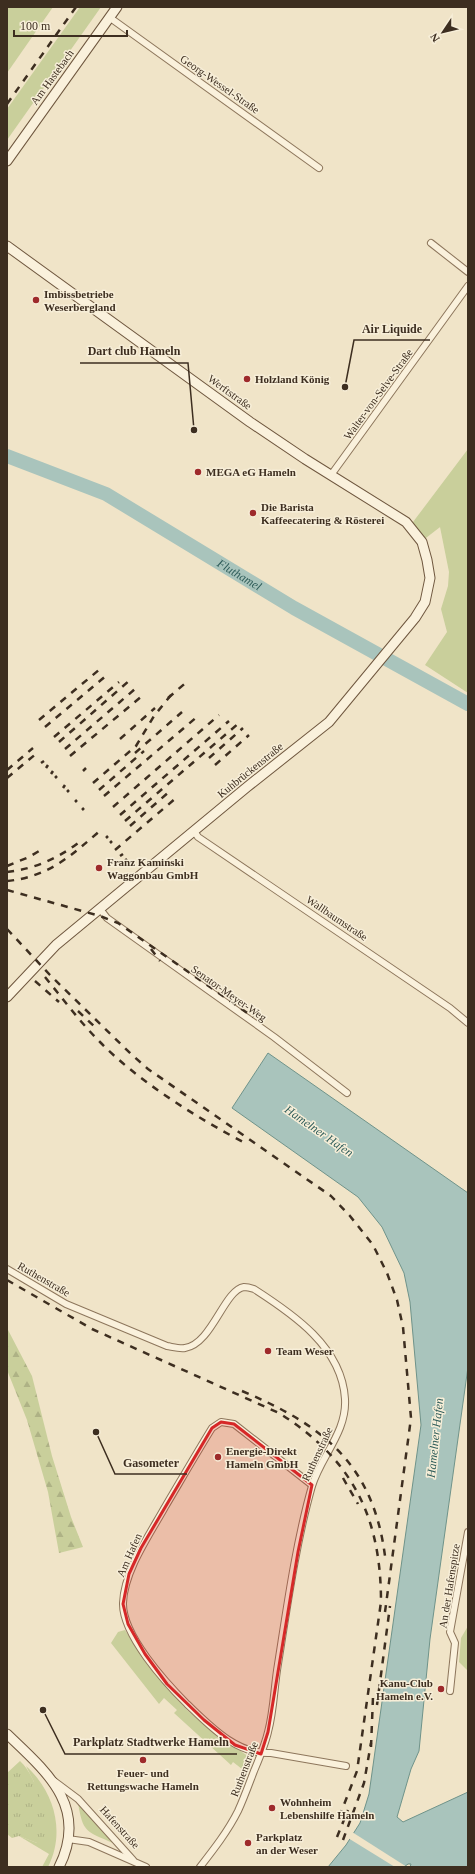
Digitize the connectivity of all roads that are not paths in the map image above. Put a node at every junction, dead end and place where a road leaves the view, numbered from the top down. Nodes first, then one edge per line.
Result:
1 (117, 7) edge
2 (109, 17) junction
3 (7, 161) edge
4 (319, 168) dead end
5 (431, 243) dead end
6 (7, 246) edge
7 (468, 272) edge
8 (468, 286) edge
9 (331, 475) junction
10 (406, 522) joint
11 (194, 831) junction
12 (100, 909) junction
13 (7, 997) edge
14 (468, 1023) edge
15 (347, 1093) dead end
16 (7, 1269) edge
17 (312, 1485) junction
18 (468, 1532) edge
19 (450, 1691) dead end
20 (7, 1734) edge
21 (261, 1754) junction
22 (346, 1766) dead end
23 (52, 1779) junction
24 (68, 1838) junction
25 (133, 1860) junction
26 (59, 1867) edge
27 (146, 1867) edge
28 (200, 1867) edge

1 - 2 street, Am Hastebach
2 - 3 street, Am Hastebach
2 - 4 street, Georg-Wessel-Straße
5 - 7 street
6 - 9 street, Werftstraße
8 - 9 street, Walter-von-Selve-Straße
9 - 10 street, Werftstraße
10 - 11 street, Kuhbrückenstraße
11 - 12 street, Kuhbrückenstraße
11 - 14 street, Wallbaumstraße
12 - 13 street, Kuhbrückenstraße
12 - 15 street, Senator-Meyer-Weg
16 - 17 street, Ruthenstraße
17 - 21 street, Ruthenstraße
17 - 21 street, Am Hafen
18 - 19 street, An der Hafenspitze
20 - 23 street, Hafenstraße
21 - 22 street, Am Hafen
21 - 28 street, Ruthenstraße
23 - 24 street, Hafenstraße
23 - 25 street, Hafenstraße
24 - 25 street, Hafenstraße
24 - 26 street
25 - 27 street, Hafenstraße

